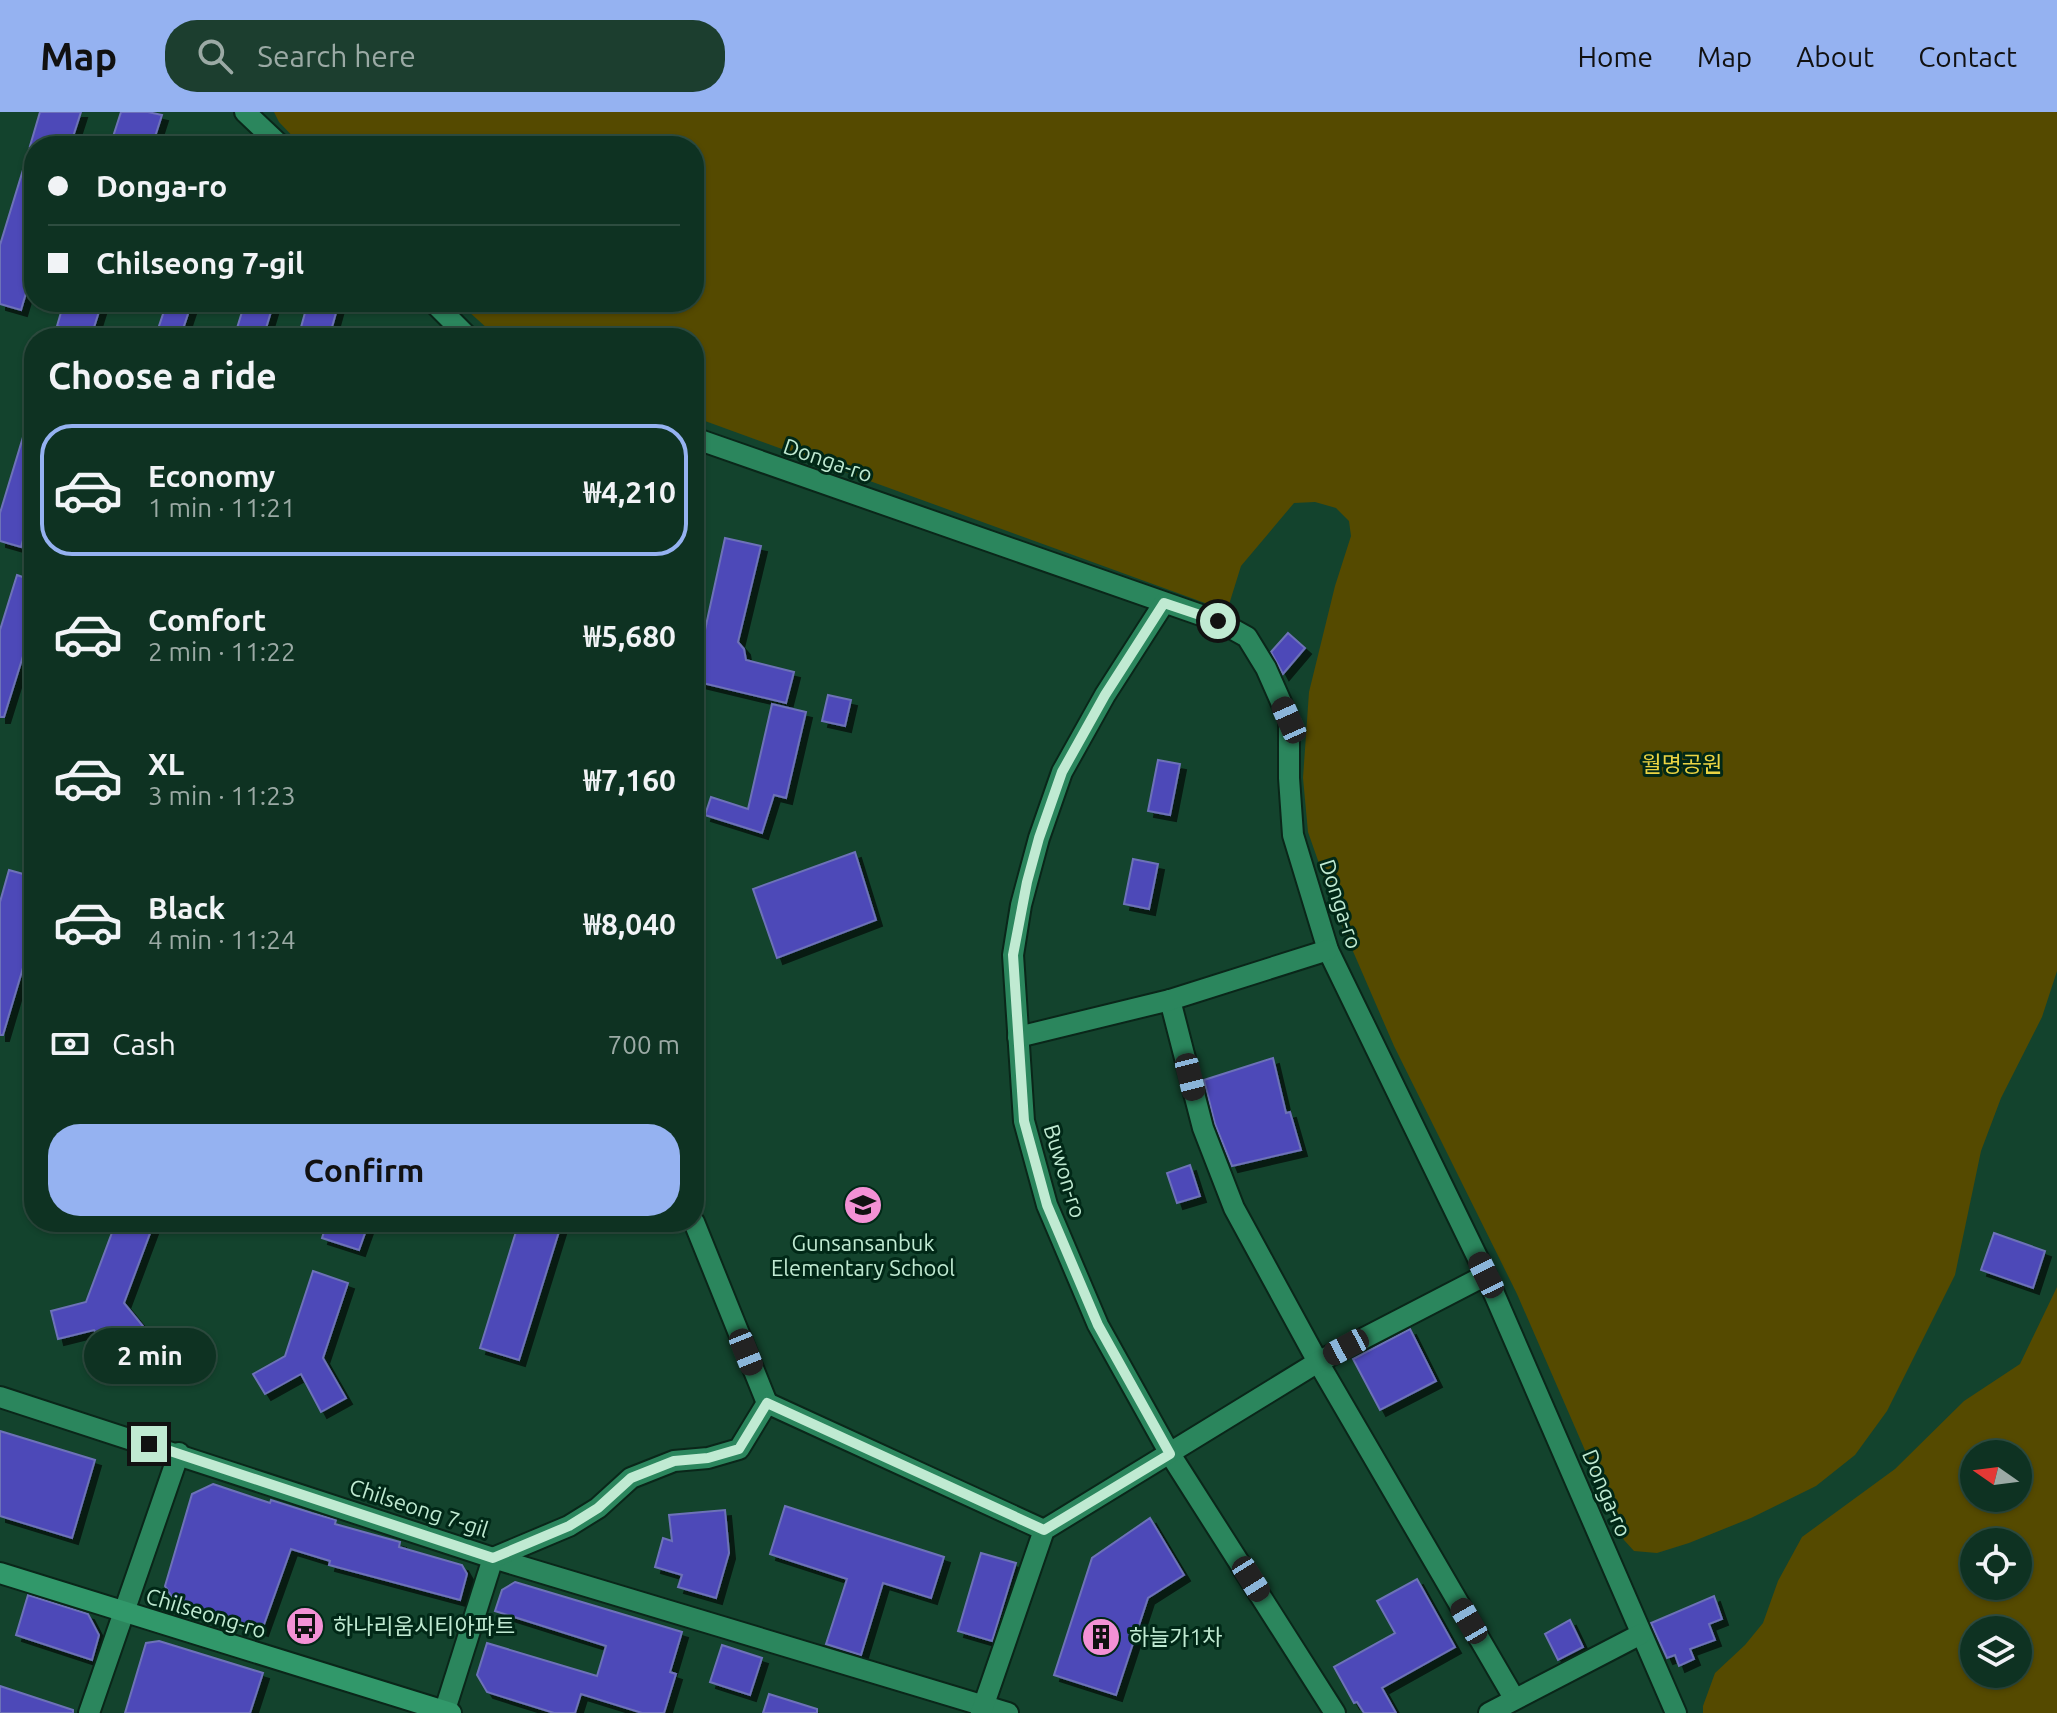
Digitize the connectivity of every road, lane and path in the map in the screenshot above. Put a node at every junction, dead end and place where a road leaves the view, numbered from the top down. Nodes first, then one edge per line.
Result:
1 (245, 112) edge
2 (270, 136) edge
3 (443, 312) edge
4 (459, 328) edge
5 (704, 442) edge
6 (1164, 603) junction
7 (1328, 950) junction
8 (1170, 1000) junction
9 (1018, 1037) junction
10 (698, 1232) edge
11 (1486, 1275) junction
12 (1318, 1362) junction
13 (0, 1397) edge
14 (767, 1403) junction
15 (179, 1453) junction
16 (1170, 1454) junction
17 (1044, 1530) junction
18 (493, 1558) junction
19 (0, 1573) edge
20 (122, 1613) junction
21 (1641, 1634) junction
22 (1514, 1698) junction
23 (982, 1709) edge
24 (446, 1712) edge
25 (89, 1713) edge
26 (1008, 1713) edge
27 (1335, 1713) edge
28 (1489, 1713) edge
29 (1676, 1713) edge

1 - 2 street
3 - 4 street
5 - 6 street, Donga-ro
6 - 7 street, Donga-ro
6 - 9 street, Buwon-ro
7 - 8 street
7 - 11 street, Donga-ro
8 - 9 street
8 - 12 street
9 - 16 street, Buwon-ro
10 - 14 street
11 - 12 street
11 - 21 street, Donga-ro
12 - 16 street
12 - 22 street
13 - 15 street, Chilseong 7-gil
14 - 17 street
14 - 18 street
15 - 18 street, Chilseong 7-gil
15 - 20 street
16 - 17 street
16 - 27 street, Buwon-ro
17 - 23 street
18 - 23 street, Chilseong 7-gil
18 - 24 street
19 - 20 street, Chilseong-ro
20 - 24 street, Chilseong-ro
20 - 25 street
21 - 22 street
21 - 29 street, Donga-ro
22 - 28 street
23 - 26 street, Chilseong 7-gil

